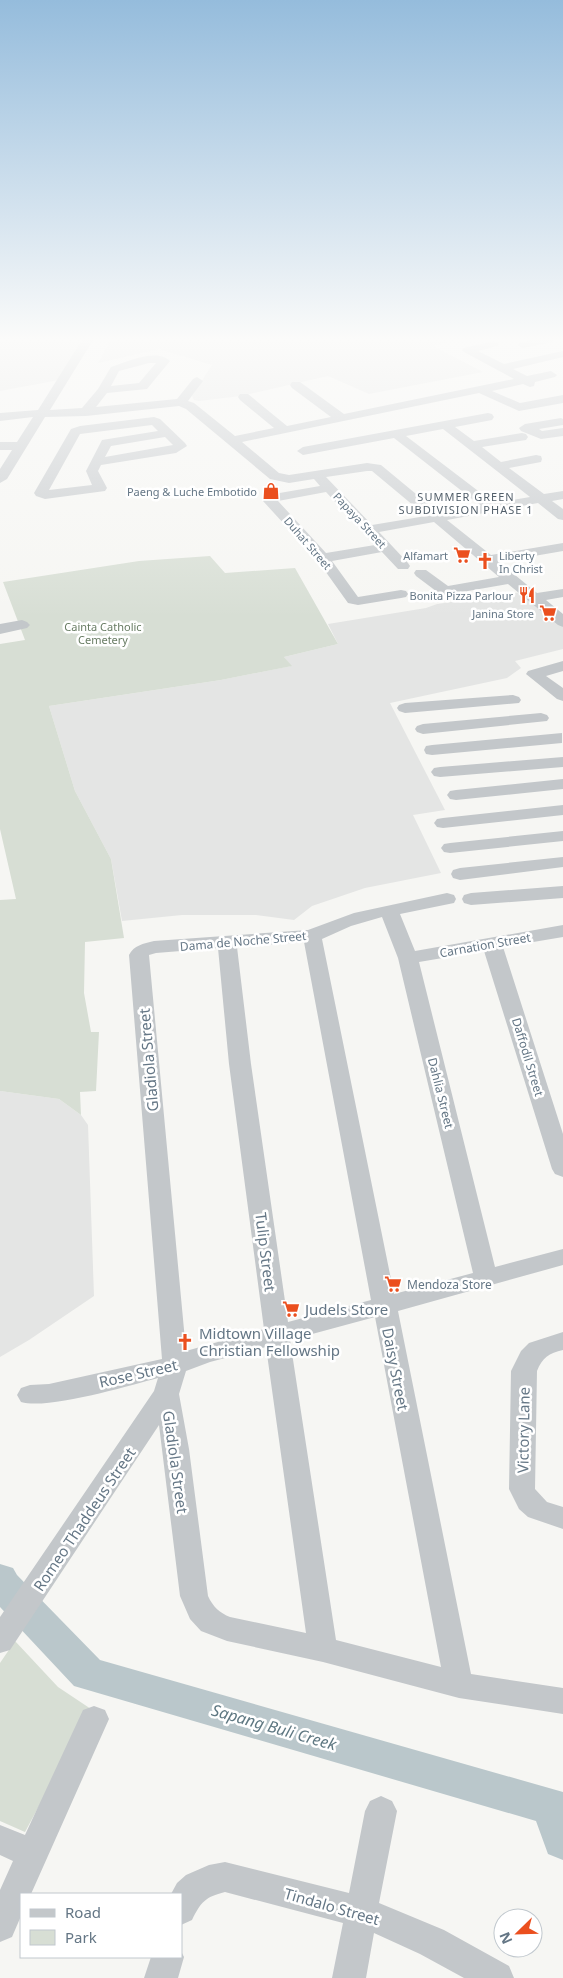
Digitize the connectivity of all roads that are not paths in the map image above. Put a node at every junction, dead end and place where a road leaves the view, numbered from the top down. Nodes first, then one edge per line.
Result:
1 (30, 432) edge
2 (76, 432) edge
3 (222, 432) edge
4 (272, 432) edge
5 (399, 432) edge
6 (455, 432) edge
7 (168, 433) joint
8 (395, 433) junction
9 (522, 436) dead end
10 (231, 440) junction
11 (344, 443) junction
12 (473, 445) junction
13 (0, 446) edge
14 (22, 446) junction
15 (303, 451) dead end
16 (536, 459) dead end
17 (98, 462) junction
18 (499, 466) junction
19 (372, 467) junction
20 (317, 475) junction
21 (0, 479) edge
22 (329, 488) junction
23 (563, 495) edge
24 (542, 499) junction
25 (492, 508) junction
26 (563, 516) edge
27 (437, 518) junction
28 (370, 530) junction
29 (385, 547) junction
30 (563, 547) edge
31 (323, 558) junction
32 (489, 560) junction
33 (403, 566) dead end
34 (421, 573) dead end
35 (512, 579) junction
36 (563, 593) edge
37 (401, 594) dead end
38 (535, 598) junction
39 (563, 622) edge
40 (22, 625) dead end
41 (0, 629) edge
42 (563, 666) edge
43 (497, 688) dead end
44 (563, 696) edge
45 (513, 700) junction
46 (405, 708) dead end
47 (541, 718) junction
48 (423, 729) dead end
49 (562, 739) edge
50 (432, 750) dead end
51 (563, 762) edge
52 (468, 770) junction
53 (440, 772) dead end
54 (563, 784) edge
55 (481, 793) junction
56 (456, 795) dead end
57 (563, 810) edge
58 (443, 822) dead end
59 (563, 836) edge
60 (450, 848) dead end
61 (563, 862) edge
62 (460, 874) dead end
63 (563, 892) edge
64 (447, 899) dead end
65 (471, 899) dead end
66 (389, 910) junction
67 (563, 931) edge
68 (312, 936) junction
69 (227, 943) junction
70 (492, 944) junction
71 (154, 947) joint
72 (408, 958) junction
73 (563, 1169) edge
74 (563, 1257) edge
75 (486, 1278) junction
76 (384, 1307) junction
77 (276, 1335) junction
78 (563, 1341) edge
79 (175, 1365) junction
80 (166, 1394) junction
81 (30, 1395) dead end
82 (563, 1518) edge
83 (4, 1636) edge
84 (323, 1649) junction
85 (459, 1685) junction
86 (563, 1701) edge
87 (94, 1719) dead end
88 (381, 1811) dead end
89 (0, 1840) edge
90 (32, 1854) junction
91 (185, 1901) edge
92 (362, 1912) junction
93 (0, 1926) edge
94 (167, 1958) edge
95 (161, 1978) edge
96 (349, 1978) edge
97 (497, 1978) edge

1 - 14 street
2 - 17 street
3 - 10 street
4 - 10 street
5 - 8 street
6 - 12 street
7 - 17 street
7 - 17 street
8 - 11 street
8 - 25 street
9 - 12 street
10 - 20 street
11 - 15 street
11 - 19 street
12 - 18 street
13 - 14 street
14 - 21 street
16 - 18 street
18 - 24 street
19 - 20 street
19 - 27 street
20 - 22 street, Papaya Street
22 - 28 street, Papaya Street
22 - 31 street, Duhat Street
23 - 24 street
24 - 25 street
24 - 26 street
25 - 27 street
27 - 28 street
27 - 32 street
28 - 29 street, Papaya Street
29 - 31 street
29 - 33 street, Papaya Street
30 - 32 street
31 - 37 street, Duhat Street
32 - 35 street
34 - 35 street
35 - 38 street
36 - 38 street
38 - 39 street
40 - 41 street
42 - 44 street
43 - 45 street
45 - 46 street
45 - 47 street
47 - 48 street
47 - 49 street
49 - 50 street
51 - 52 street
52 - 53 street
52 - 55 street
54 - 55 street
55 - 56 street
57 - 58 street
59 - 60 street
61 - 62 street
63 - 65 street
64 - 66 street, Dama de Noche Street
66 - 68 street, Dama de Noche Street
66 - 72 street, Dahlia Street
67 - 70 street, Carnation Street
68 - 69 street, Dama de Noche Street
68 - 76 street, Daisy Street
69 - 71 street, Dama de Noche Street
69 - 77 street, Tulip Street
70 - 72 street, Carnation Street
70 - 73 street, Daffodil Street
71 - 79 street, Gladiola Street
72 - 75 street, Dahlia Street
74 - 75 street, Rose Street
75 - 76 street, Rose Street
76 - 77 street, Rose Street
76 - 85 street, Daisy Street
77 - 79 street, Rose Street
77 - 84 street, Tulip Street
78 - 82 street, Victory Lane
79 - 80 street, Gladiola Street
79 - 81 street, Rose Street
80 - 83 street, Romeo Thaddeus Street
80 - 84 street, Gladiola Street
84 - 85 street, Gladiola Street
85 - 86 street, Gladiola Street
87 - 90 street
88 - 92 street
89 - 90 street
90 - 93 street
91 - 92 street, Tindalo Street
92 - 96 street
92 - 97 street, Tindalo Street
94 - 95 street

